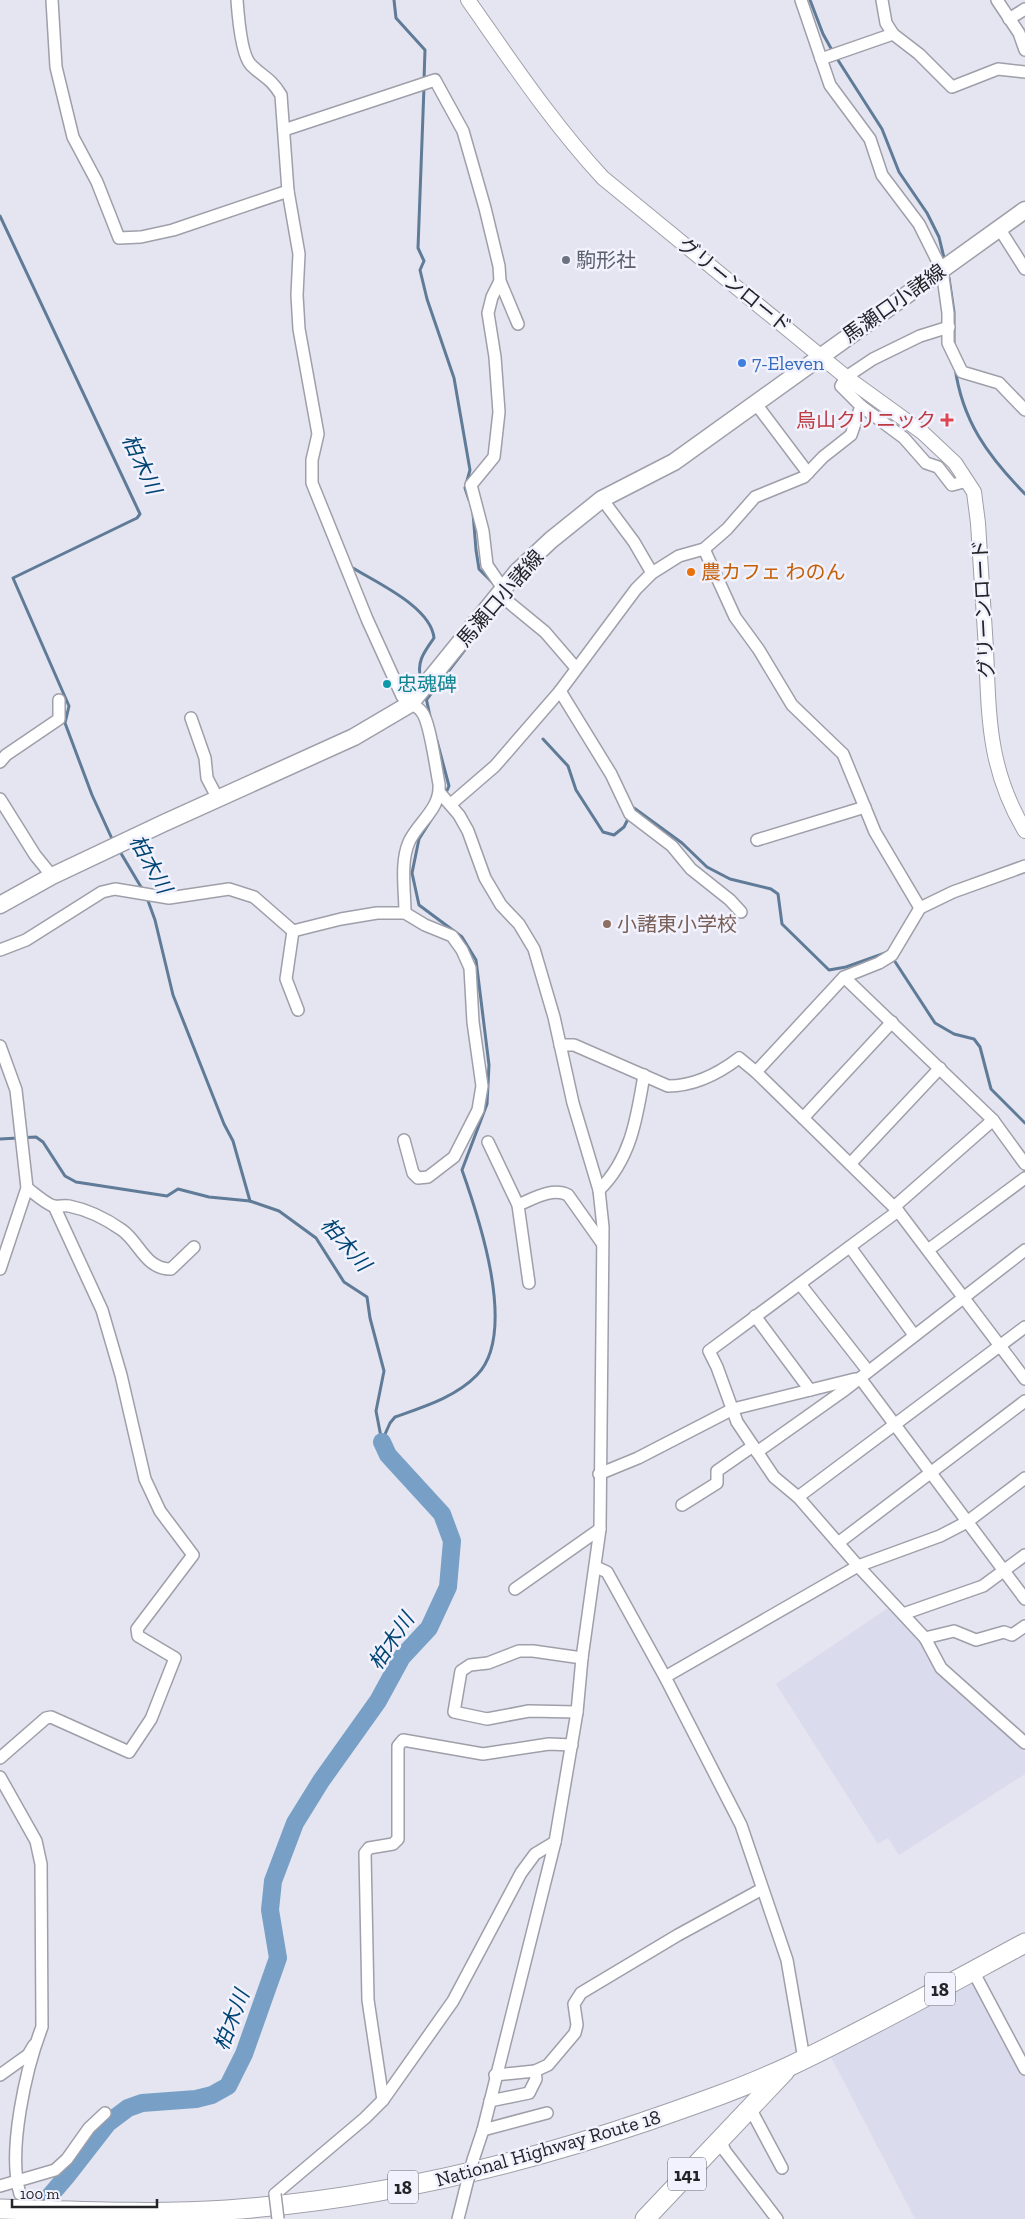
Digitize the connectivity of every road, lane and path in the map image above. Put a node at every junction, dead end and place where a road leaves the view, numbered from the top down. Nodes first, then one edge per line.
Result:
1 (52, 0) edge
2 (237, 0) edge
3 (468, 0) edge
4 (801, 0) edge
5 (882, 0) edge
6 (997, 0) edge
7 (1025, 9) edge
8 (1009, 19) junction
9 (893, 34) junction
10 (1025, 50) edge
11 (821, 59) junction
12 (1025, 72) edge
13 (284, 130) junction
14 (288, 191) junction
15 (1025, 210) edge
16 (999, 228) junction
17 (1025, 269) edge
18 (942, 270) junction
19 (500, 282) junction
20 (518, 324) dead end
21 (949, 327) junction
22 (820, 355) junction
23 (846, 376) junction
24 (756, 404) junction
25 (861, 406) junction
26 (1025, 410) edge
27 (808, 473) junction
28 (966, 481) junction
29 (602, 499) junction
30 (704, 549) junction
31 (652, 572) junction
32 (502, 593) junction
33 (576, 668) junction
34 (560, 691) junction
35 (58, 700) dead end
36 (410, 704) junction
37 (191, 718) dead end
38 (0, 762) edge
39 (440, 793) junction
40 (0, 799) edge
41 (218, 799) junction
42 (451, 804) junction
43 (865, 806) junction
44 (1025, 831) edge
45 (757, 840) dead end
46 (1025, 866) edge
47 (52, 876) junction
48 (0, 905) edge
49 (920, 908) junction
50 (741, 912) dead end
51 (405, 913) junction
52 (293, 931) junction
53 (0, 950) edge
54 (844, 977) junction
55 (298, 1010) dead end
56 (892, 1022) junction
57 (560, 1045) junction
58 (0, 1046) edge
59 (940, 1068) junction
60 (756, 1072) junction
61 (644, 1075) junction
62 (803, 1118) junction
63 (993, 1120) junction
64 (404, 1140) dead end
65 (488, 1142) dead end
66 (850, 1164) junction
67 (1025, 1164) edge
68 (1025, 1178) edge
69 (27, 1188) junction
70 (599, 1190) junction
71 (518, 1205) junction
72 (54, 1206) junction
73 (896, 1209) junction
74 (602, 1243) junction
75 (194, 1247) dead end
76 (850, 1247) junction
77 (928, 1250) junction
78 (1025, 1250) edge
79 (0, 1269) edge
80 (529, 1283) dead end
81 (800, 1284) junction
82 (964, 1297) junction
83 (755, 1316) junction
84 (1025, 1327) edge
85 (914, 1335) junction
86 (1000, 1346) junction
87 (864, 1374) junction
88 (1025, 1379) edge
89 (810, 1390) junction
90 (1025, 1401) edge
91 (733, 1409) junction
92 (895, 1424) junction
93 (755, 1449) junction
94 (931, 1473) junction
95 (599, 1474) junction
96 (1025, 1478) edge
97 (798, 1497) junction
98 (682, 1505) dead end
99 (968, 1522) junction
100 (600, 1529) junction
101 (838, 1543) junction
102 (1025, 1555) edge
103 (858, 1566) junction
104 (596, 1567) junction
105 (1004, 1571) junction
106 (515, 1589) dead end
107 (1025, 1599) edge
108 (904, 1614) junction
109 (1025, 1626) edge
110 (925, 1638) junction
111 (582, 1658) junction
112 (665, 1677) junction
113 (577, 1712) junction
114 (1025, 1743) edge
115 (572, 1745) junction
116 (0, 1758) edge
117 (0, 1777) edge
118 (555, 1842) junction
119 (762, 1889) junction
120 (1025, 1943) edge
121 (973, 1971) junction
122 (35, 2044) junction
123 (796, 2063) junction
124 (1025, 2069) edge
125 (535, 2071) junction
126 (0, 2075) edge
127 (495, 2075) junction
128 (383, 2100) junction
129 (490, 2101) junction
130 (706, 2101) junction
131 (750, 2108) junction
132 (547, 2112) dead end
133 (105, 2113) dead end
134 (483, 2130) junction
135 (725, 2135) junction
136 (782, 2168) dead end
137 (16, 2181) junction
138 (0, 2186) edge
139 (20, 2194) dead end
140 (0, 2209) edge
141 (89, 2215) edge
142 (278, 2219) edge
143 (458, 2219) edge
144 (645, 2219) edge
145 (777, 2219) edge

1 - 14 street
2 - 13 street
3 - 22 street, グリーンロード
4 - 11 street
5 - 9 street
6 - 8 street
7 - 8 street
8 - 10 street
9 - 11 street
9 - 12 street
11 - 18 street
13 - 14 street
13 - 19 street
14 - 36 street
15 - 16 main road, 馬瀬口小諸線
16 - 17 street
16 - 18 main road, 馬瀬口小諸線
18 - 21 street
18 - 22 main road, 馬瀬口小諸線
19 - 20 street
19 - 32 street
21 - 23 street
21 - 26 street
22 - 23 street, グリーンロード
22 - 24 main road, 馬瀬口小諸線
23 - 25 street
23 - 28 street, グリーンロード
24 - 27 street
24 - 29 main road, 馬瀬口小諸線
25 - 27 street
25 - 28 street
27 - 30 street
28 - 44 street, グリーンロード
29 - 31 street
29 - 32 main road, 馬瀬口小諸線
30 - 31 street
30 - 43 street
31 - 33 street
32 - 33 street
32 - 36 main road, 馬瀬口小諸線
33 - 34 street
34 - 42 street
34 - 50 street
35 - 38 street
36 - 39 street
36 - 41 main road, 馬瀬口小諸線
37 - 41 street
39 - 42 street
39 - 51 street
40 - 47 street
41 - 47 main road, 馬瀬口小諸線
42 - 57 street
43 - 45 street
43 - 49 street
46 - 49 street
47 - 48 main road, 馬瀬口小諸線
49 - 54 street
51 - 52 street
51 - 64 street
52 - 53 street
52 - 55 street
54 - 56 street
54 - 60 street
56 - 59 street
56 - 62 street
57 - 61 street
57 - 70 street
58 - 69 street
59 - 63 street
59 - 66 street
60 - 61 street
60 - 62 street
61 - 70 street
62 - 66 street
63 - 67 street
63 - 73 street
65 - 71 street
66 - 73 street
68 - 77 street
69 - 72 street
69 - 79 street
70 - 74 street
71 - 74 street
71 - 80 street
72 - 75 street
72 - 116 street
73 - 76 street
73 - 77 street
74 - 95 street
76 - 81 street
76 - 85 street
77 - 82 street
78 - 82 street
81 - 83 street
81 - 87 street
82 - 85 street
82 - 86 street
83 - 89 street
83 - 91 street
84 - 86 street
85 - 87 street
86 - 88 street
86 - 92 street
87 - 89 street
87 - 92 street
87 - 93 street
89 - 91 street
90 - 94 street
91 - 93 street
91 - 95 street
92 - 94 street
92 - 97 street
93 - 97 street
93 - 98 street
94 - 99 street
94 - 101 street
95 - 100 street
96 - 99 street
97 - 101 street
99 - 103 street
99 - 105 street
100 - 104 street
100 - 106 street
101 - 103 street
102 - 105 street
103 - 108 street
103 - 112 street
104 - 111 street
104 - 112 street
105 - 107 street
105 - 108 street
108 - 110 street
109 - 110 street
110 - 114 street
111 - 113 street
111 - 113 street
112 - 119 street
113 - 115 street
115 - 118 street
115 - 128 street
117 - 122 street
118 - 127 street
118 - 128 street
119 - 123 street
119 - 125 street
120 - 121 highway, 18
121 - 123 highway, 18
121 - 124 street
122 - 126 street
122 - 137 street
123 - 130 highway, National Highway Route 18 / 18
123 - 131 highway, 141
125 - 127 street
125 - 129 street
127 - 129 street
128 - 142 street, bridge
129 - 134 street
130 - 135 highway
130 - 141 highway, National Highway Route 18 / 18
131 - 135 highway, 141
131 - 136 street
132 - 134 street
133 - 137 street
134 - 143 street, bridge
135 - 144 highway, 141
135 - 145 street
137 - 138 street
137 - 139 street
140 - 141 highway, National Highway Route 18 / 18

